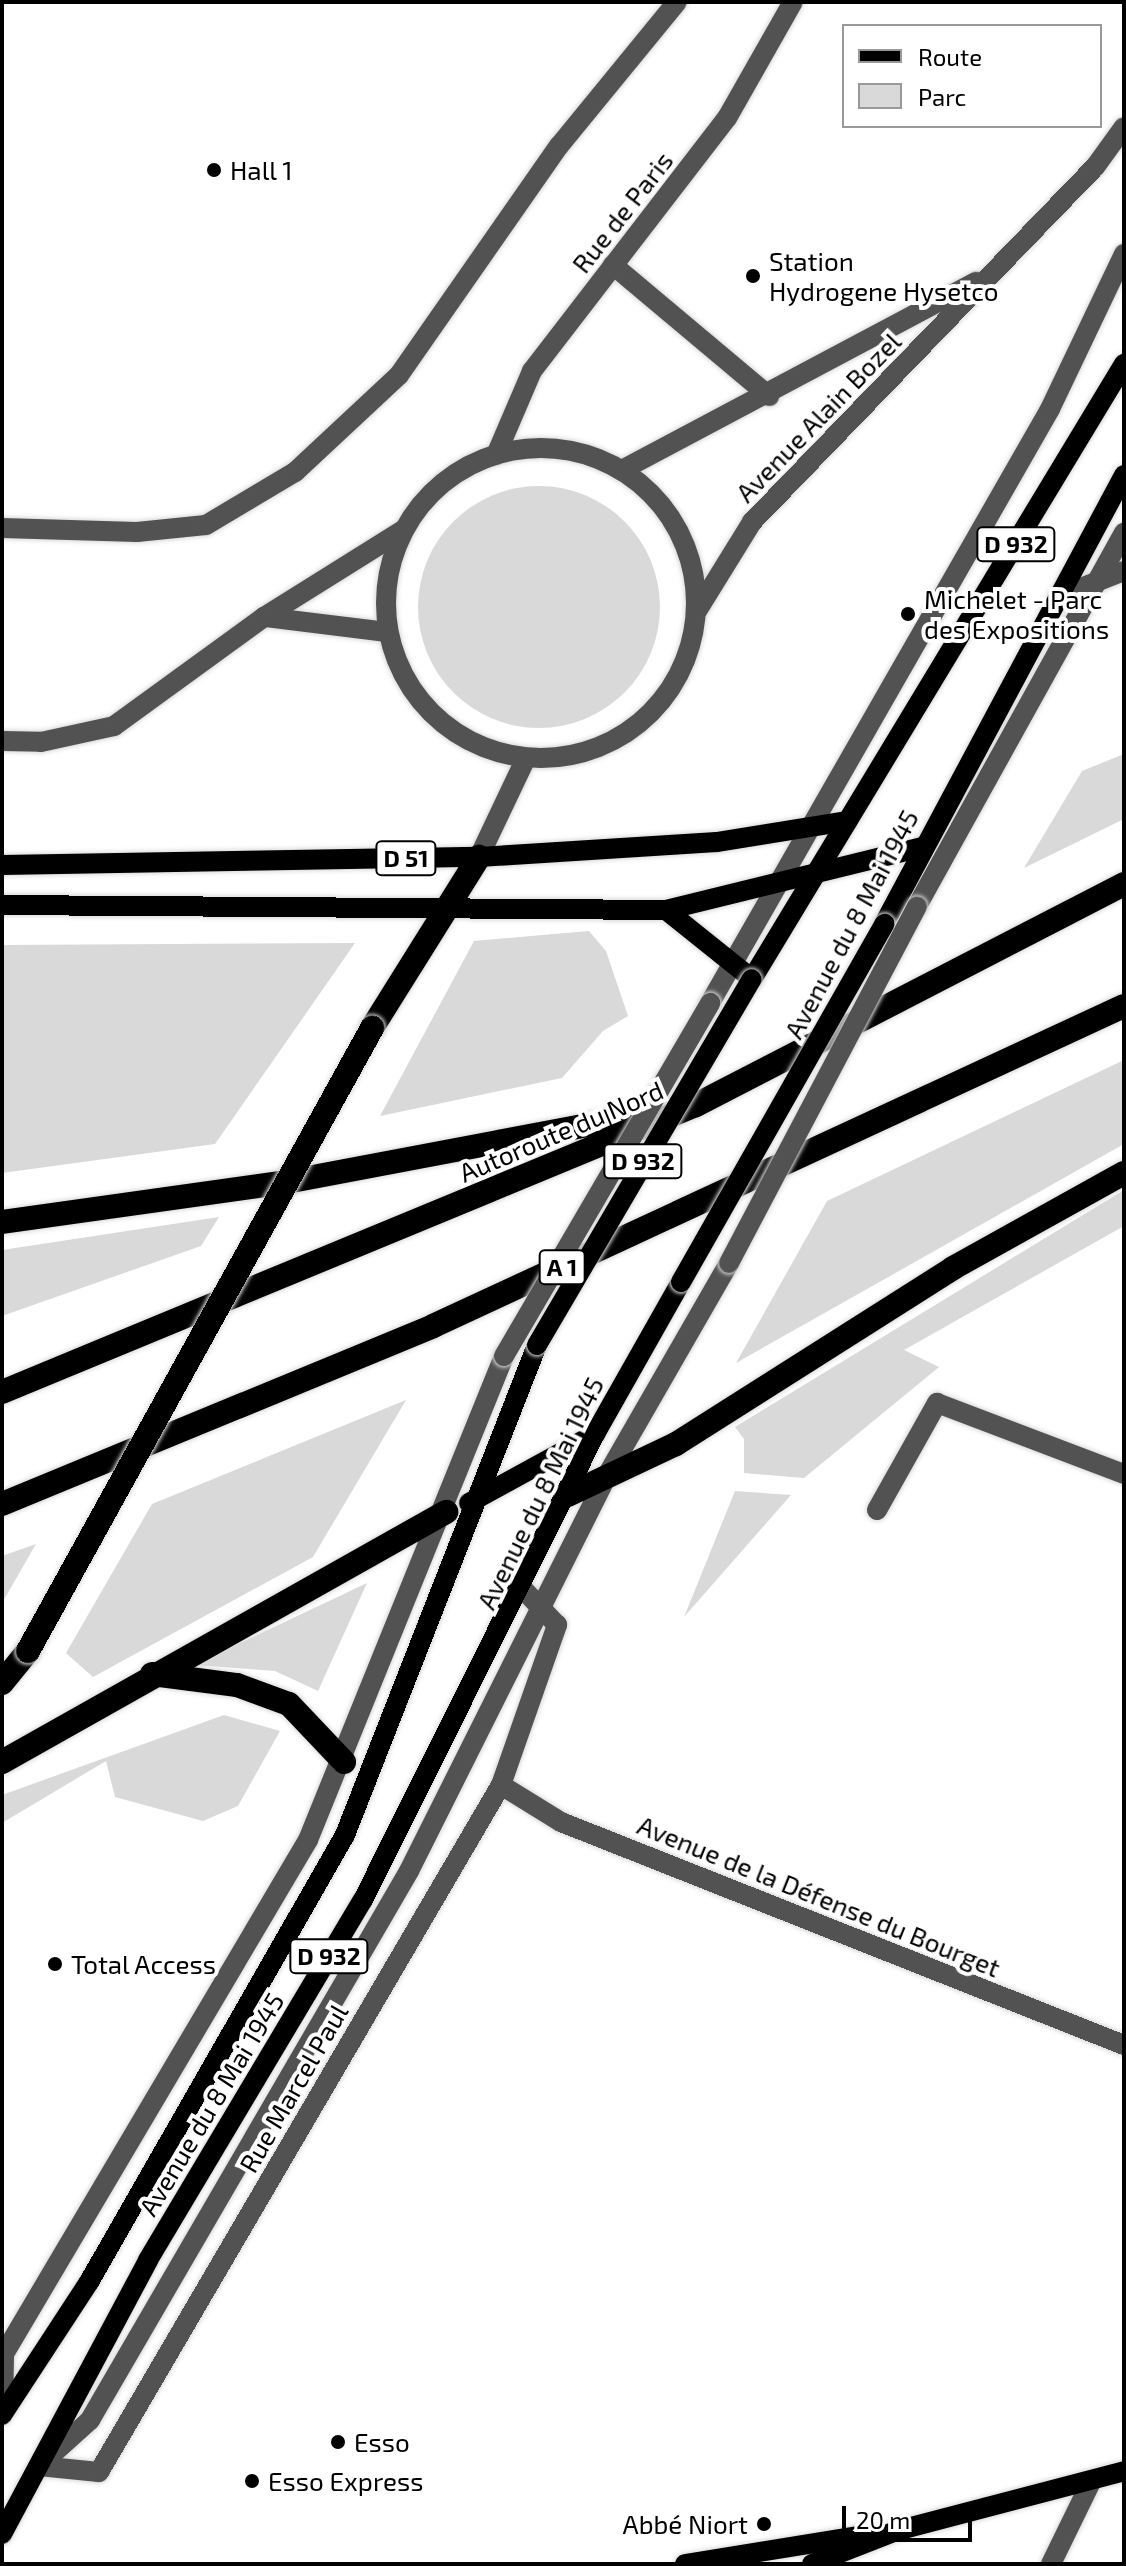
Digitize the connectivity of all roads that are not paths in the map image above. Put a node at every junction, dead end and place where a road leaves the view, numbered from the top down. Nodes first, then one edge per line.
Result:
1 (677, 2) edge
2 (793, 2) edge
3 (1124, 127) edge
4 (1124, 254) edge
5 (613, 265) junction
6 (993, 272) junction
7 (1124, 364) edge
8 (769, 396) junction
9 (496, 455) junction
10 (622, 470) junction
11 (1124, 475) edge
12 (2, 528) edge
13 (403, 530) junction
14 (1124, 533) edge
15 (1124, 571) edge
16 (1098, 580) junction
17 (1058, 597) junction
18 (697, 611) junction
19 (264, 617) junction
20 (387, 632) junction
21 (2, 741) edge
22 (526, 758) junction
23 (847, 821) junction
24 (808, 828) junction
25 (955, 833) junction
26 (922, 847) junction
27 (479, 857) junction
28 (2, 865) edge
29 (815, 874) junction
30 (776, 883) junction
31 (1124, 884) edge
32 (2, 905) edge
33 (666, 910) junction
34 (444, 911) junction
35 (733, 964) junction
36 (752, 979) junction
37 (1124, 1006) edge
38 (696, 1105) junction
39 (1124, 1173) edge
40 (2, 1222) edge
41 (2, 1392) edge
42 (595, 1434) junction
43 (1124, 1474) edge
44 (606, 1477) junction
45 (568, 1495) junction
46 (470, 1503) junction
47 (2, 1504) edge
48 (877, 1510) dead end
49 (446, 1512) junction
50 (523, 1589) junction
51 (541, 1608) junction
52 (152, 1674) junction
53 (2, 1683) edge
54 (2, 1762) edge
55 (344, 1762) junction
56 (501, 1785) junction
57 (358, 1803) junction
58 (1124, 2045) edge
59 (3, 2414) edge
60 (39, 2466) junction
61 (1124, 2471) edge
62 (1092, 2480) junction
63 (896, 2531) junction
64 (2, 2534) edge
65 (685, 2564) edge
66 (812, 2564) edge
67 (1051, 2564) edge

1 - 12 street
2 - 5 street, Rue de Paris
3 - 6 street, Avenue Alain Bozel
4 - 24 street
5 - 8 street
5 - 9 street, Rue de Paris
6 - 8 street, Avenue Alain Bozel
6 - 18 street, Avenue Alain Bozel
7 - 23 main road, Avenue du 8 Mai 1945 / D 932
8 - 10 street, Avenue Alain Bozel
9 - 10 street
9 - 13 street
10 - 18 street
11 - 17 main road, Avenue du 8 Mai 1945 / D 932
13 - 19 street
13 - 20 street
14 - 16 street
15 - 16 street
16 - 17 street
16 - 25 street
17 - 26 main road, Avenue du 8 Mai 1945 / D 932
18 - 22 street
19 - 20 street
19 - 21 street
20 - 22 street
22 - 27 street
23 - 24 main road, D 51
23 - 29 main road, Avenue du 8 Mai 1945 / D 932
24 - 27 main road, D 51
24 - 30 street
25 - 26 street
25 - 44 street, bridge
26 - 29 main road, D 51
26 - 42 main road, Avenue du 8 Mai 1945 / D 932, bridge
27 - 28 main road, D 51
27 - 34 highway
29 - 30 main road, D 51
29 - 36 main road, Avenue du 8 Mai 1945 / D 932
30 - 33 main road, D 51
30 - 35 street
31 - 38 highway, Autoroute du Nord
32 - 34 main road, D 51
33 - 34 main road, D 51
33 - 35 main road
34 - 53 highway, bridge
35 - 36 main road
35 - 49 street, bridge
36 - 46 main road, Avenue du 8 Mai 1945 / D 932, bridge
37 - 47 highway, A 1
38 - 40 highway
38 - 41 highway, Autoroute du Nord
39 - 44 highway
42 - 45 main road, Avenue du 8 Mai 1945 / D 932
42 - 46 main road
43 - 48 street
44 - 45 highway
44 - 51 street
45 - 50 main road, Avenue du 8 Mai 1945 / D 932
46 - 49 main road
46 - 57 main road, Avenue du 8 Mai 1945 / D 932
49 - 52 highway
49 - 55 street
50 - 51 street, Rue Marcel Paul
50 - 60 main road, Avenue du 8 Mai 1945 / D 932
51 - 56 street, Rue Marcel Paul
51 - 60 street
52 - 54 highway
52 - 55 highway
55 - 57 main road
55 - 59 street
56 - 58 street, Avenue de la Défense du Bourget
56 - 60 street, Rue Marcel Paul
57 - 59 main road, Avenue du 8 Mai 1945 / D 932
60 - 64 main road, Avenue du 8 Mai 1945 / D 932
61 - 62 main road
62 - 63 main road
62 - 67 street
63 - 65 main road
63 - 66 main road

